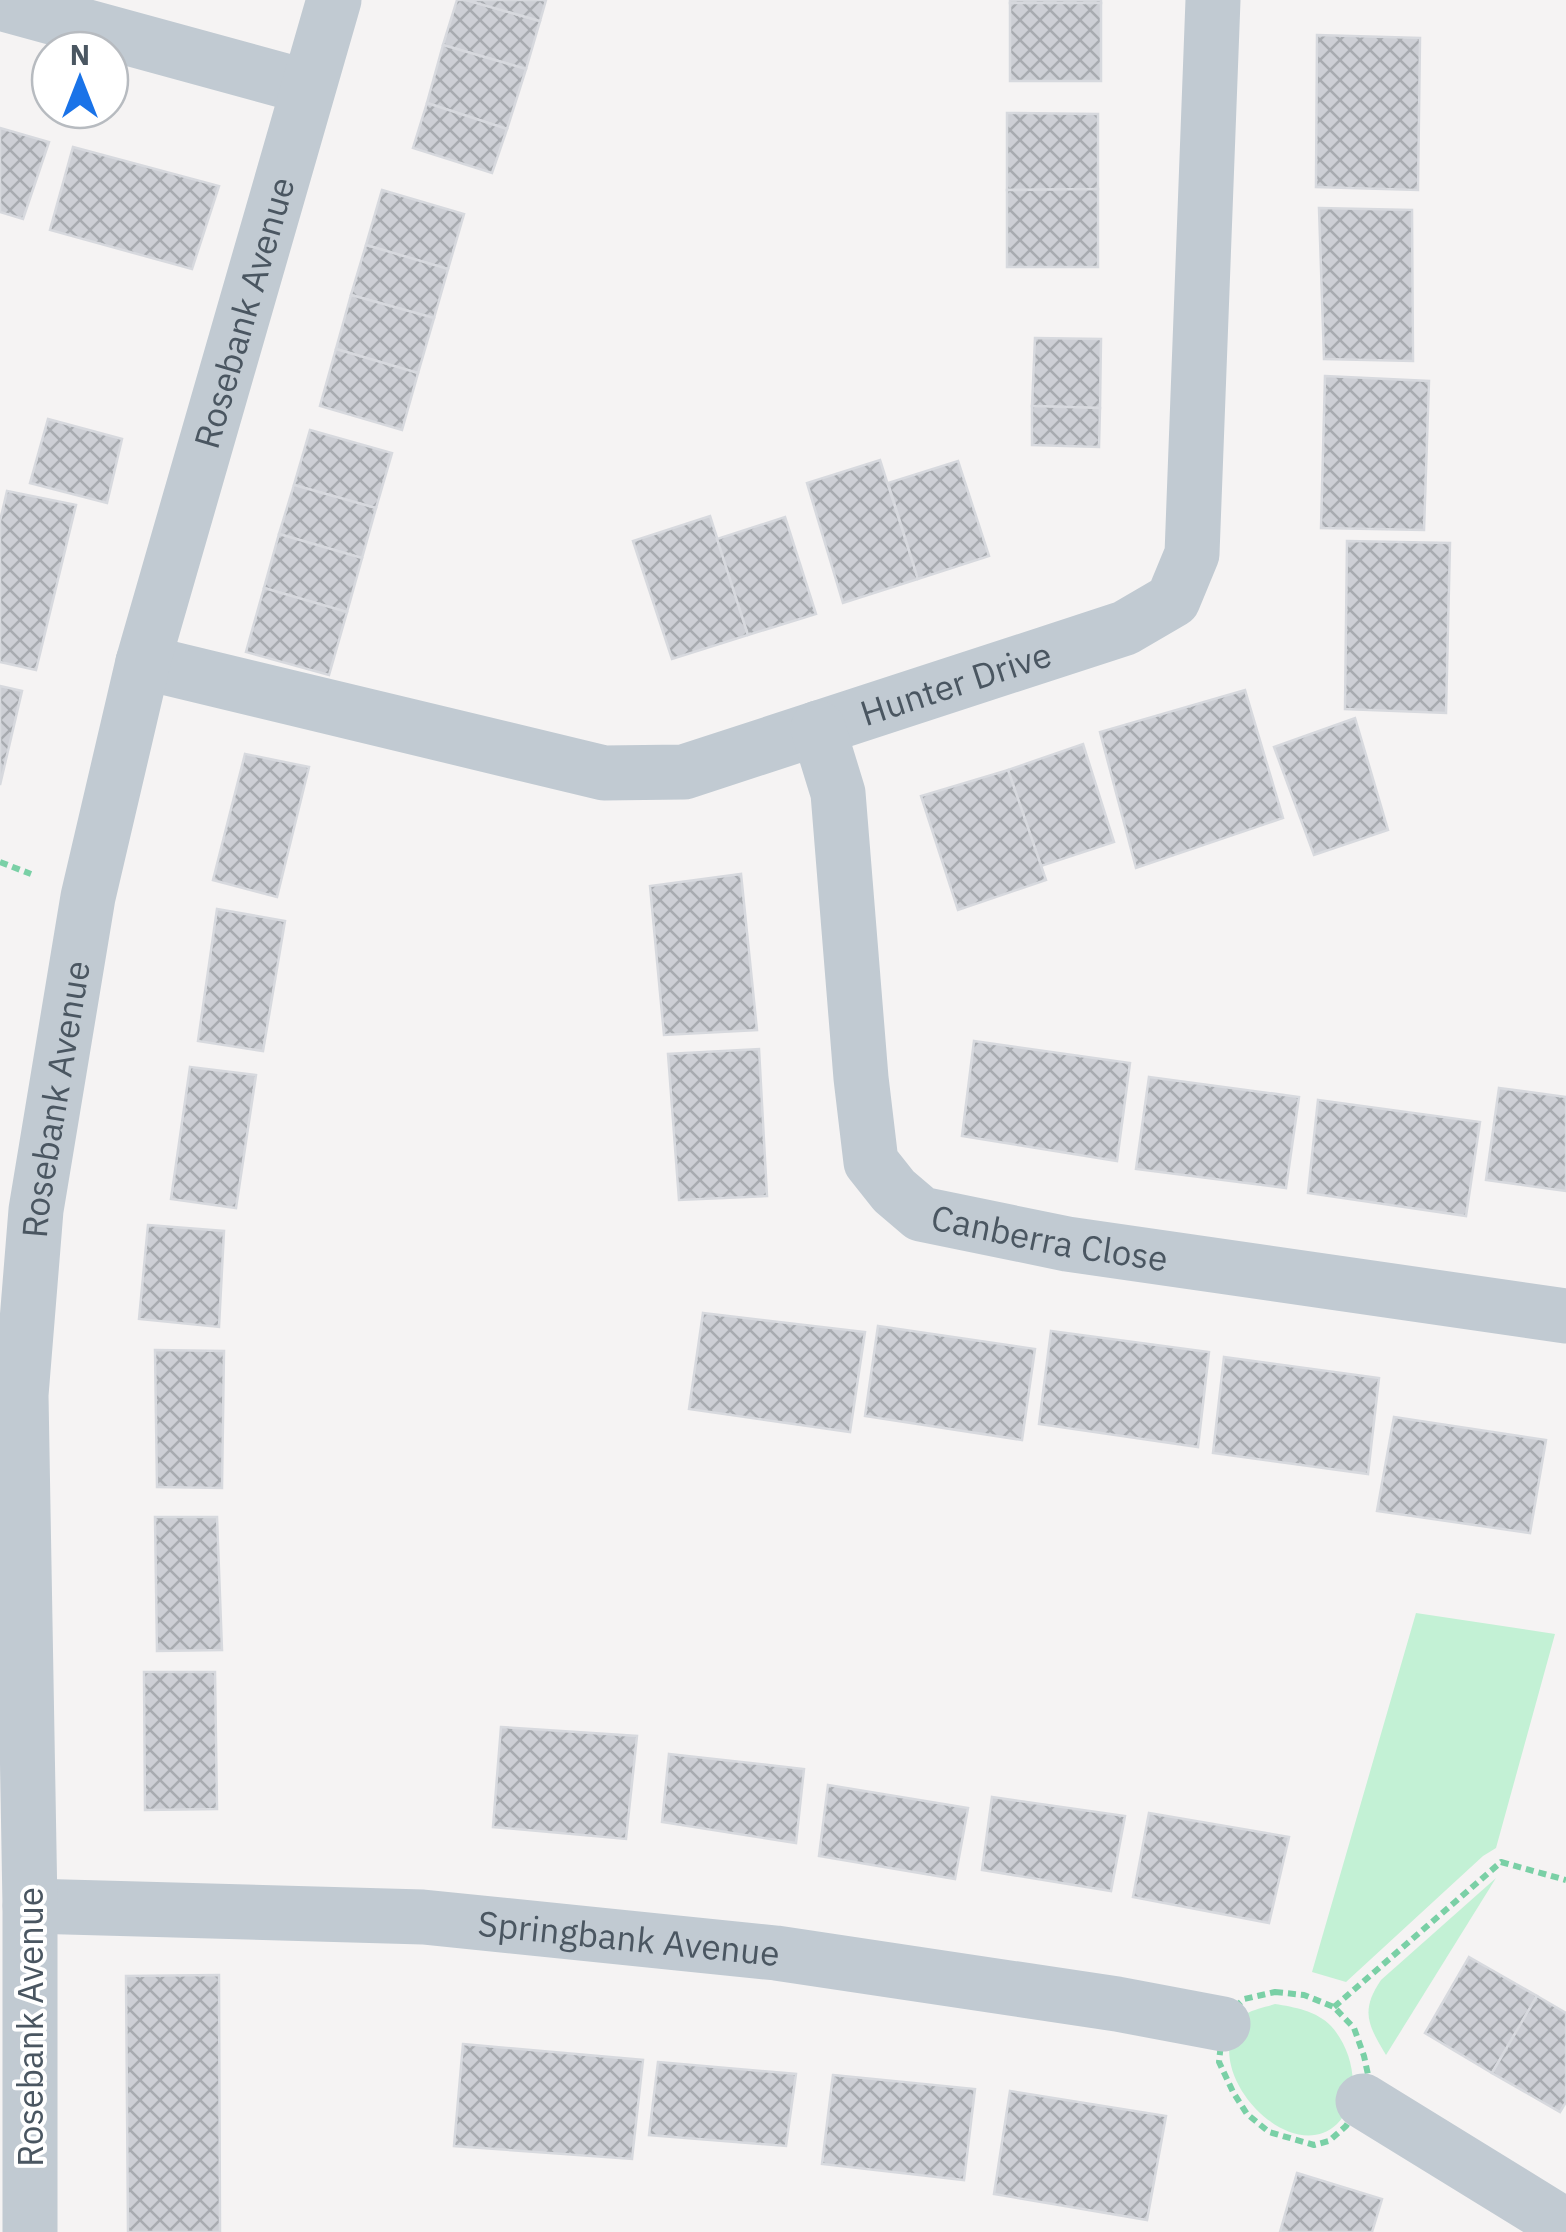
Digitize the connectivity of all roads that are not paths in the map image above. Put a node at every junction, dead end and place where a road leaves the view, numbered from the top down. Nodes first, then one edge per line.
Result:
1 (334, 0) edge
2 (1213, 0) edge
3 (0, 3) edge
4 (308, 88) junction
5 (143, 662) junction
6 (818, 728) junction
7 (1566, 1316) edge
8 (30, 1906) junction
9 (1223, 2024) road end
10 (1363, 2101) road end
11 (1537, 2221) edge
12 (30, 2232) edge

1 - 4 street, Rosebank Avenue
2 - 6 street, Hunter Drive
3 - 4 street
4 - 5 street, Rosebank Avenue
5 - 6 street, Hunter Drive
5 - 8 street, Rosebank Avenue
6 - 7 street, Canberra Close
8 - 9 street, Springbank Avenue
8 - 12 street, Rosebank Avenue
10 - 11 street

